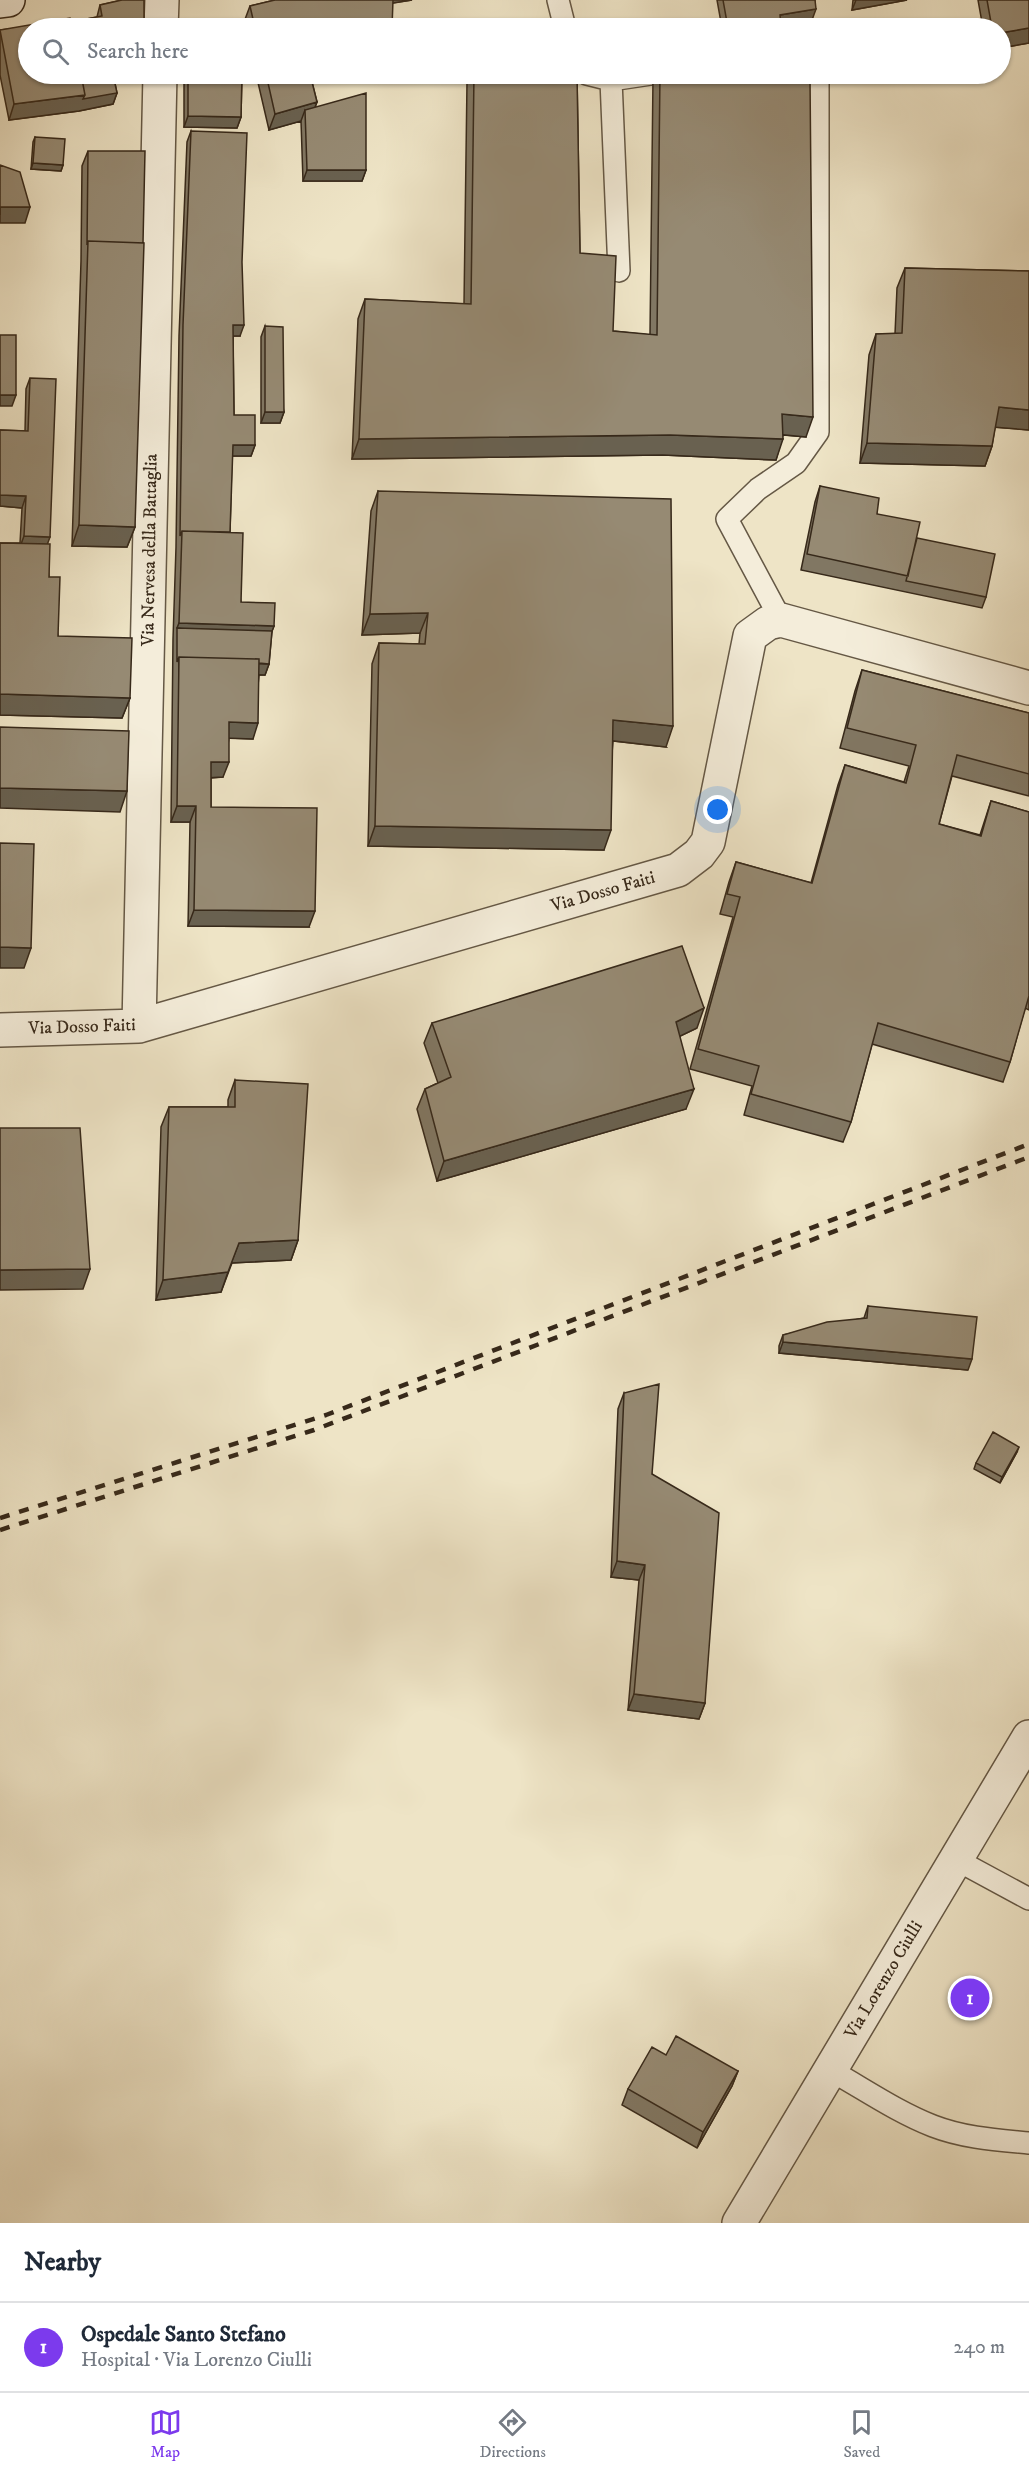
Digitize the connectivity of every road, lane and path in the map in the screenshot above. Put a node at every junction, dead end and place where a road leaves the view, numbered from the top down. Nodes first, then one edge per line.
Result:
1 (8, 0) edge
2 (162, 0) edge
3 (558, 0) edge
4 (0, 2) edge
5 (161, 18) edge
6 (562, 18) edge
7 (160, 84) edge
8 (611, 84) edge
9 (818, 84) edge
10 (620, 271) dead end
11 (781, 620) junction
12 (1029, 688) edge
13 (139, 1026) junction
14 (0, 1030) edge
15 (1029, 1737) edge
16 (955, 1859) junction
17 (1029, 1899) edge
18 (830, 2070) junction
19 (1029, 2143) edge
20 (740, 2223) edge

1 - 4 street
2 - 5 street
3 - 6 lane
7 - 13 street, Via Nervesa della Battaglia
8 - 10 lane
9 - 11 lane
11 - 12 street
11 - 13 street, Via Dosso Faiti
13 - 14 street, Via Dosso Faiti
15 - 16 street, Via Lorenzo Ciulli
16 - 17 lane
16 - 18 street, Via Lorenzo Ciulli
18 - 19 lane
18 - 20 street, Via Lorenzo Ciulli

